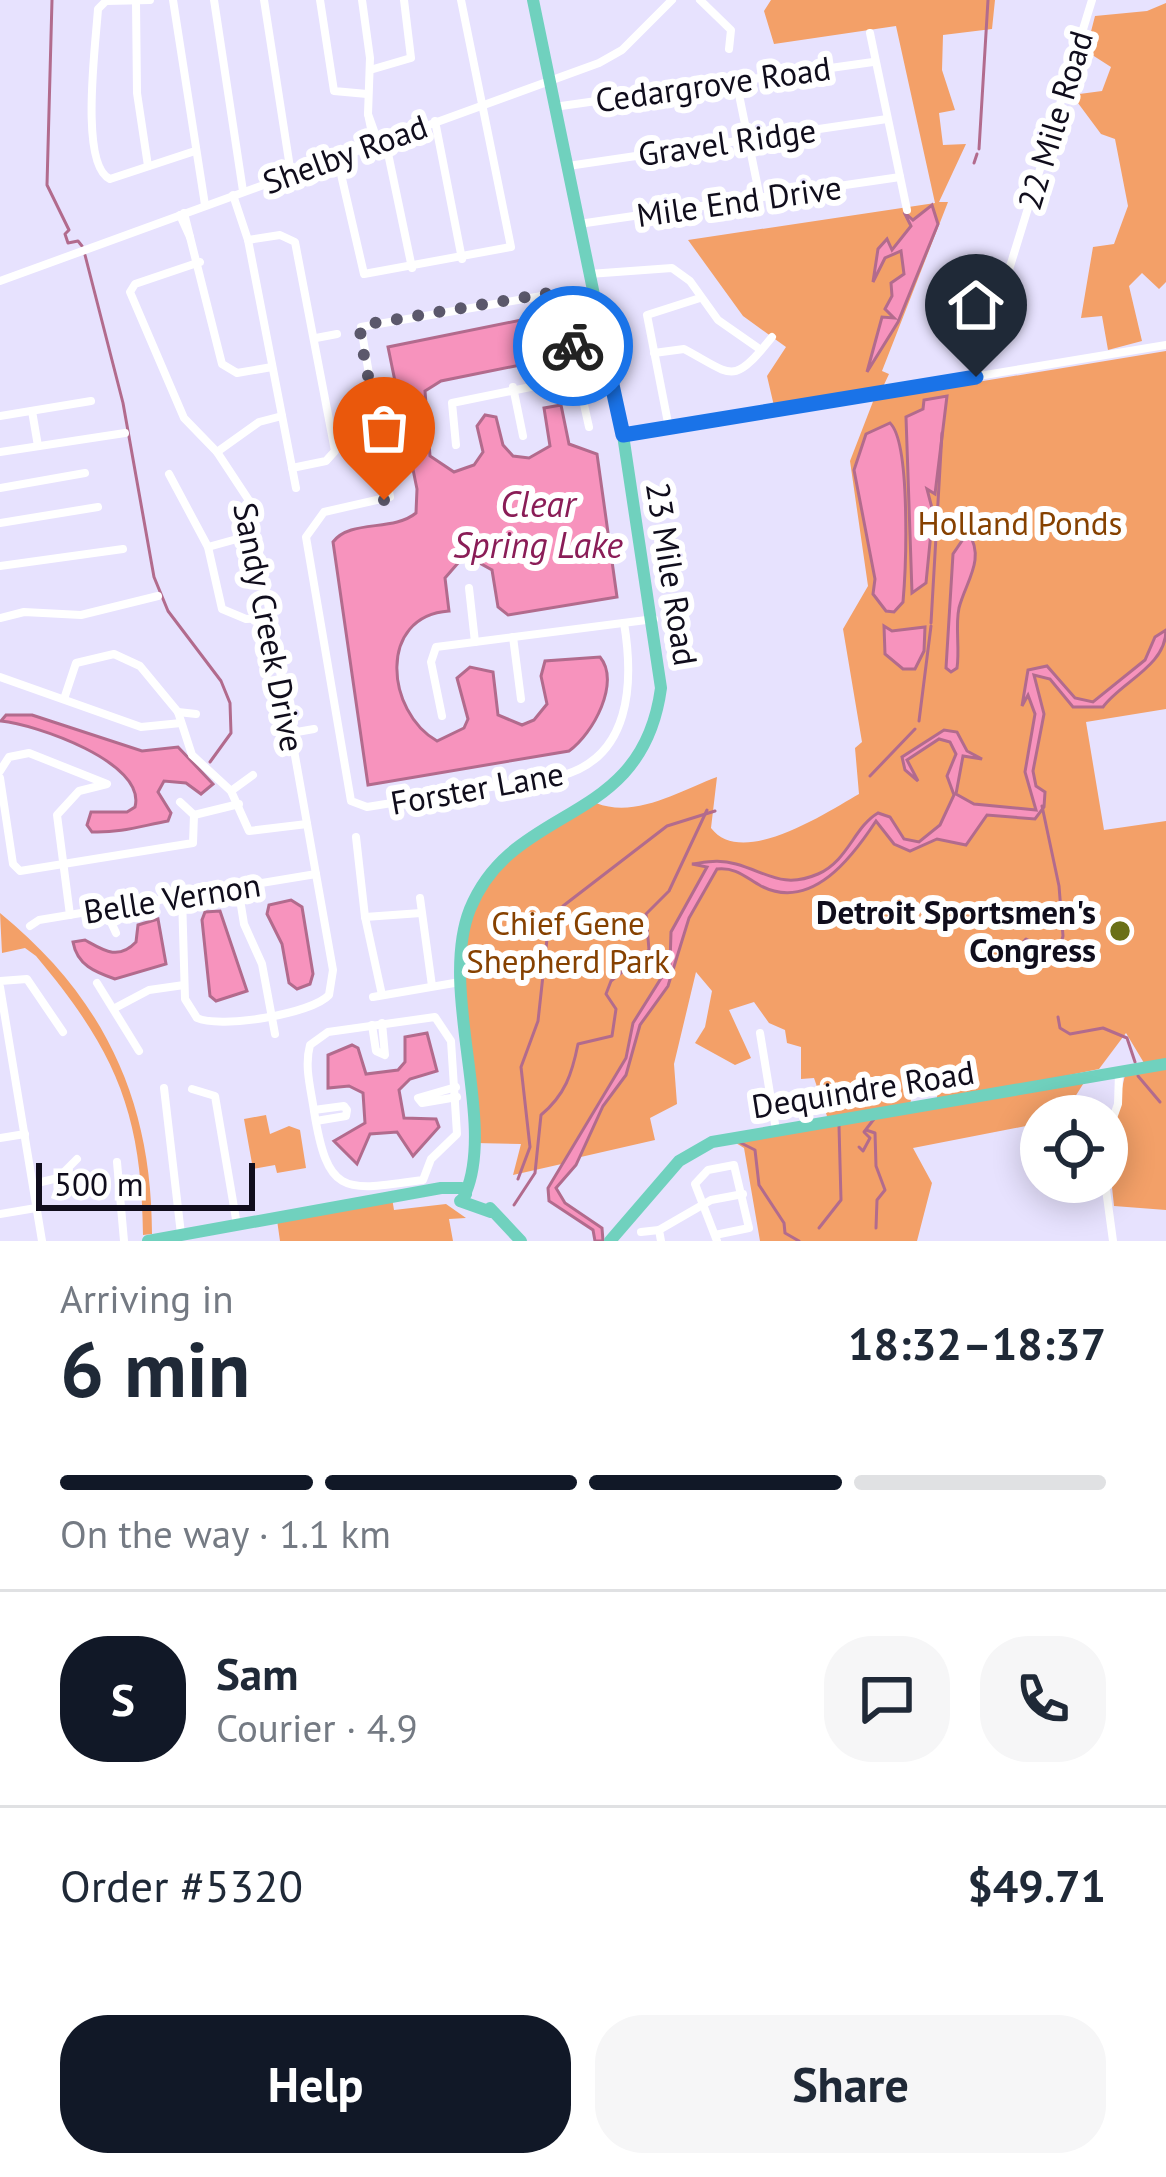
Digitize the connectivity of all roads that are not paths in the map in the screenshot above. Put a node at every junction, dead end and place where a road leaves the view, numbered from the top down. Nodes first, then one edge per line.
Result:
1 (150, 0) edge
2 (173, 0) edge
3 (214, 0) edge
4 (264, 0) edge
5 (320, 0) edge
6 (362, 0) edge
7 (404, 0) edge
8 (461, 0) edge
9 (533, 0) edge
10 (672, 0) edge
11 (700, 0) edge
12 (1092, 0) edge
13 (136, 2) edge
14 (870, 33) dead end
15 (729, 49) dead end
16 (873, 62) junction
17 (370, 70) junction
18 (548, 79) junction
19 (736, 80) junction
20 (367, 94) junction
21 (482, 103) junction
22 (554, 107) junction
23 (887, 118) junction
24 (435, 121) junction
25 (748, 139) junction
26 (379, 141) junction
27 (195, 151) junction
28 (337, 157) junction
29 (148, 166) junction
30 (567, 166) junction
31 (291, 174) junction
32 (900, 177) junction
33 (238, 193) junction
34 (760, 198) junction
35 (205, 206) junction
36 (907, 209) dead end
37 (182, 214) junction
38 (579, 224) junction
39 (248, 240) junction
40 (462, 259) junction
41 (200, 262) junction
42 (412, 268) junction
43 (589, 274) junction
44 (0, 280) edge
45 (700, 298) junction
46 (338, 334) dead end
47 (772, 337) dead end
48 (316, 338) junction
49 (1166, 345) edge
50 (761, 350) junction
51 (654, 352) junction
52 (272, 367) junction
53 (608, 368) junction
54 (583, 374) junction
55 (976, 377) junction
56 (513, 387) junction
57 (92, 401) dead end
58 (32, 411) junction
59 (0, 416) edge
60 (282, 416) junction
61 (589, 427) dead end
62 (669, 428) junction
63 (125, 433) dead end
64 (623, 435) junction
65 (523, 436) dead end
66 (38, 446) junction
67 (456, 446) dead end
68 (0, 452) edge
69 (217, 452) junction
70 (292, 468) junction
71 (85, 473) dead end
72 (169, 474) dead end
73 (0, 488) edge
74 (296, 488) dead end
75 (98, 507) dead end
76 (0, 523) edge
77 (255, 534) junction
78 (208, 547) junction
79 (123, 549) dead end
80 (0, 566) edge
81 (469, 588) dead end
82 (158, 596) dead end
83 (0, 618) edge
84 (271, 618) junction
85 (655, 622) junction
86 (625, 626) junction
87 (513, 639) junction
88 (475, 642) junction
89 (0, 677) edge
90 (64, 699) junction
91 (520, 699) dead end
92 (196, 713) dead end
93 (442, 716) dead end
94 (180, 717) junction
95 (314, 729) dead end
96 (291, 733) junction
97 (253, 775) dead end
98 (0, 781) edge
99 (231, 791) junction
100 (180, 802) dead end
101 (239, 804) junction
102 (194, 815) junction
103 (307, 824) junction
104 (356, 837) dead end
105 (63, 865) junction
106 (316, 874) junction
107 (238, 887) junction
108 (182, 896) junction
109 (420, 898) dead end
110 (105, 909) junction
111 (421, 913) junction
112 (70, 915) junction
113 (365, 917) junction
114 (30, 926) dead end
115 (116, 933) dead end
116 (97, 983) dead end
117 (0, 984) edge
118 (462, 984) junction
119 (184, 985) junction
120 (432, 986) junction
121 (115, 1009) junction
122 (271, 1014) junction
123 (3, 1017) edge
124 (62, 1033) dead end
125 (274, 1034) dead end
126 (760, 1034) dead end
127 (139, 1051) dead end
128 (1166, 1064) edge
129 (1119, 1072) junction
130 (164, 1088) dead end
131 (192, 1089) dead end
132 (1118, 1095) edge
133 (465, 1122) junction
134 (776, 1131) junction
135 (25, 1135) junction
136 (0, 1138) edge
137 (698, 1147) junction
138 (76, 1159) dead end
139 (117, 1162) dead end
140 (708, 1171) junction
141 (33, 1184) junction
142 (461, 1193) junction
143 (369, 1195) junction
144 (743, 1195) junction
145 (1107, 1203) edge
146 (703, 1204) junction
147 (36, 1208) junction
148 (0, 1214) edge
149 (237, 1226) junction
150 (182, 1230) junction
151 (659, 1230) junction
152 (641, 1232) dead end
153 (716, 1238) edge
154 (42, 1241) edge
155 (124, 1241) edge
156 (148, 1241) edge
157 (521, 1241) edge
158 (610, 1241) edge
159 (661, 1241) edge
160 (1112, 1241) edge

1 - 13 street
2 - 27 street
3 - 33 street
4 - 31 street
5 - 20 street
6 - 17 street
7 - 17 street
8 - 21 street
9 - 18 main road, 23 Mile Road
10 - 18 street, Shelby Road
11 - 15 street
12 - 55 street, 22 Mile Road
13 - 29 street
13 - 29 street
14 - 16 street
16 - 19 street, Cedargrove Road
16 - 23 street
17 - 20 street
18 - 21 street, Shelby Road
18 - 22 main road, 23 Mile Road
19 - 22 street, Cedargrove Road
19 - 25 street
20 - 26 street
21 - 24 street, Shelby Road
21 - 40 street
22 - 30 main road, 23 Mile Road
23 - 25 street, Gravel Ridge
23 - 32 street
24 - 26 street, Shelby Road
24 - 40 street
25 - 30 street, Gravel Ridge
25 - 34 street
26 - 28 street, Shelby Road
26 - 42 street
27 - 29 street
27 - 35 street
28 - 31 street, Shelby Road
28 - 42 street
30 - 38 main road, 23 Mile Road
31 - 33 street, Shelby Road
32 - 34 street, Mile End Drive
32 - 36 street
33 - 35 street, Shelby Road
33 - 39 street
34 - 38 street, Mile End Drive
35 - 37 street, Shelby Road
37 - 41 street
37 - 44 street, Shelby Road
38 - 43 main road, 23 Mile Road
39 - 48 street
39 - 52 street
40 - 42 street
41 - 52 street
41 - 69 street, Sandy Creek Drive
43 - 45 street
43 - 53 main road, 23 Mile Road
45 - 50 street
45 - 51 street
46 - 48 street
47 - 50 street
48 - 70 street
49 - 55 street
50 - 51 street
51 - 62 street
52 - 60 street
53 - 54 street
53 - 64 main road, 23 Mile Road
54 - 56 street
54 - 61 street
54 - 86 street, Forster Lane
55 - 62 street
56 - 65 street
56 - 67 street
57 - 58 street
58 - 59 street
58 - 66 street
60 - 69 street
60 - 70 street
62 - 64 street
63 - 66 street
64 - 85 main road, 23 Mile Road
66 - 68 street
69 - 77 street, Sandy Creek Drive
70 - 74 street
71 - 73 street
72 - 78 street
75 - 76 street
77 - 78 street
77 - 84 street, Sandy Creek Drive
78 - 84 street
79 - 80 street
81 - 88 street
82 - 83 street
84 - 96 street, Sandy Creek Drive
85 - 86 street
85 - 118 main road, 23 Mile Road
86 - 87 street
87 - 88 street
87 - 91 street
88 - 93 street
89 - 90 street
90 - 94 street
90 - 94 street
92 - 94 street
94 - 99 street
95 - 96 street
96 - 103 street, Sandy Creek Drive
97 - 99 street
98 - 105 street
98 - 105 street
99 - 101 street
100 - 102 street
101 - 102 street
101 - 103 street
102 - 105 street
103 - 106 street, Sandy Creek Drive
104 - 113 street
105 - 112 street
106 - 107 street, Belle Vernon
106 - 122 street, Sandy Creek Drive
107 - 108 street, Belle Vernon
107 - 122 street
108 - 110 street, Belle Vernon
108 - 119 street
109 - 111 street
110 - 112 street, Belle Vernon
110 - 115 street
111 - 113 street
111 - 120 street
112 - 114 street, Belle Vernon
113 - 120 street
116 - 121 street
117 - 123 street
117 - 124 street
118 - 120 street
118 - 133 main road, 23 Mile Road
119 - 121 street
119 - 122 street
121 - 127 street
122 - 125 street
123 - 135 street
126 - 134 street
128 - 129 main road, Dequindre Road
129 - 132 street
129 - 134 main road, Dequindre Road
130 - 150 street
131 - 149 street
133 - 142 main road, 23 Mile Road
133 - 143 street
133 - 143 street
134 - 137 main road, Dequindre Road
135 - 136 street
135 - 141 street
137 - 140 street
137 - 158 main road
138 - 141 street
139 - 155 street
140 - 144 street
140 - 146 street
141 - 147 street
142 - 143 main road
142 - 157 main road
143 - 149 main road
144 - 146 street
144 - 153 street
145 - 160 street
146 - 151 street
146 - 153 street
147 - 148 street
147 - 154 street
149 - 150 main road
150 - 156 main road
151 - 152 street
151 - 159 street

